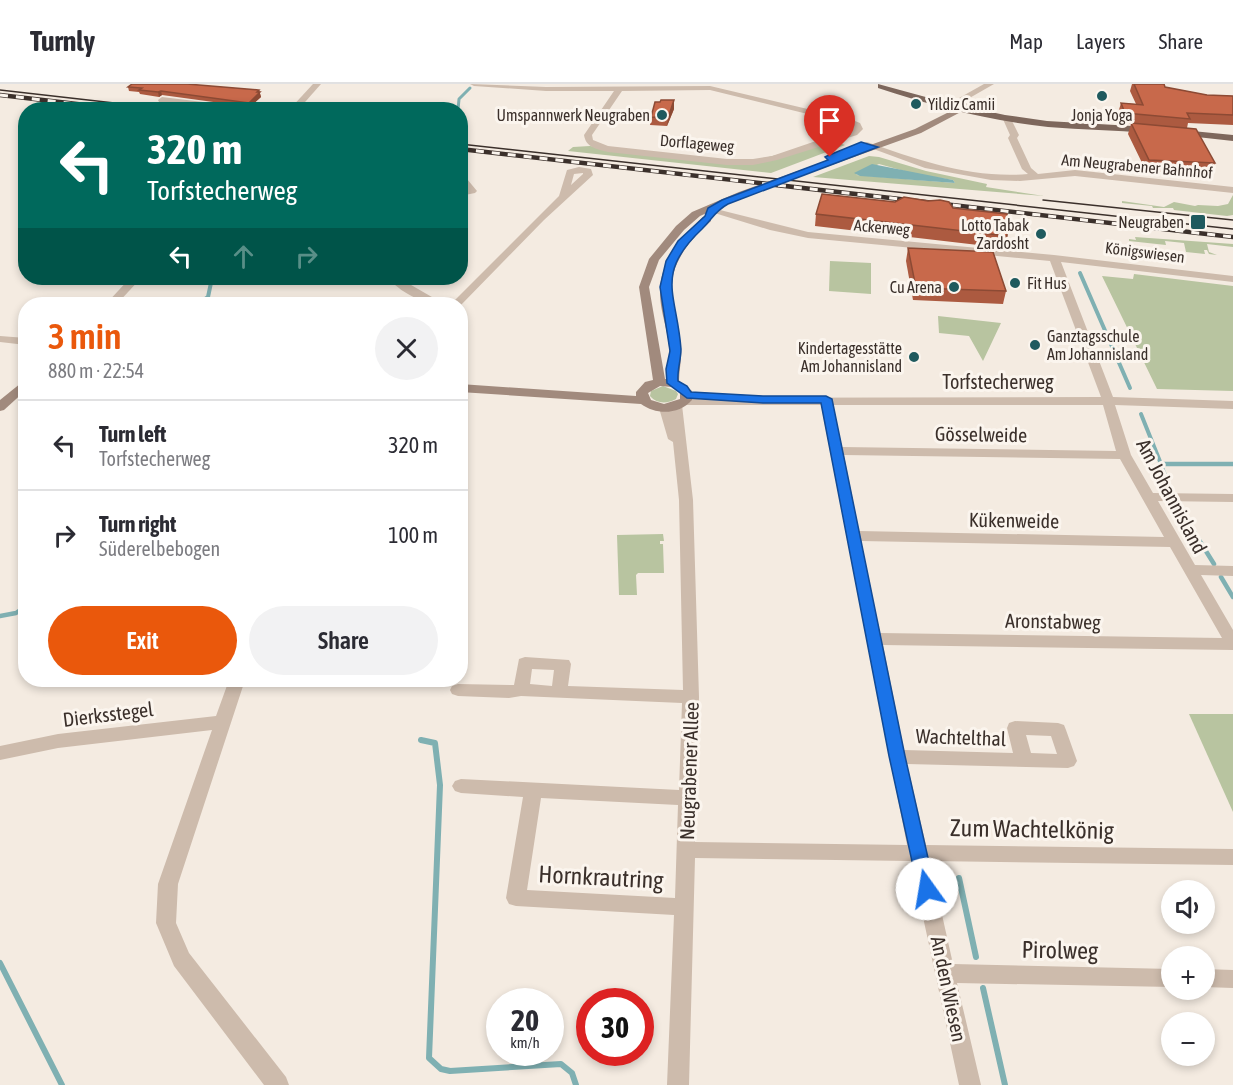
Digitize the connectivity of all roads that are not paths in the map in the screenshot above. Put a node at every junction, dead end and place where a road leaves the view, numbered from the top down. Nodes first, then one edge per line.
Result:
1 (317, 84) edge
2 (474, 84) edge
3 (990, 84) edge
4 (876, 85) edge
5 (711, 86) edge
6 (620, 88) junction
7 (162, 100) dead end
8 (178, 102) edge
9 (300, 102) edge
10 (960, 105) junction
11 (1006, 117) junction
12 (1085, 125) junction
13 (1154, 131) edge
14 (1176, 133) edge
15 (1233, 138) edge
16 (869, 146) junction
17 (1037, 177) junction
18 (1233, 190) edge
19 (562, 198) dead end
20 (711, 210) junction
21 (1054, 258) junction
22 (1233, 279) edge
23 (129, 285) edge
24 (402, 285) edge
25 (118, 297) edge
26 (425, 297) edge
27 (463, 297) edge
28 (0, 339) edge
29 (18, 341) edge
30 (659, 382) junction
31 (673, 383) junction
32 (468, 389) edge
33 (18, 390) edge
34 (642, 397) junction
35 (826, 399) junction
36 (1108, 401) junction
37 (678, 403) junction
38 (1233, 405) edge
39 (0, 407) edge
40 (836, 451) junction
41 (1125, 455) junction
42 (1149, 497) junction
43 (1233, 498) edge
44 (853, 537) junction
45 (1174, 542) junction
46 (1190, 570) junction
47 (1233, 571) edge
48 (873, 639) junction
49 (1233, 644) edge
50 (234, 687) edge
51 (458, 690) dead end
52 (521, 690) junction
53 (559, 692) junction
54 (692, 697) junction
55 (222, 722) junction
56 (0, 753) edge
57 (897, 756) junction
58 (1024, 760) dead end
59 (461, 786) dead end
60 (533, 790) junction
61 (688, 798) junction
62 (686, 850) junction
63 (918, 853) junction
64 (1233, 857) edge
65 (684, 907) junction
66 (946, 973) junction
67 (1161, 978) edge
68 (1215, 978) edge
69 (1233, 979) edge
70 (278, 1085) edge
71 (678, 1085) edge
72 (970, 1085) edge

1 - 9 street
2 - 6 street
3 - 10 street
3 - 10 street
4 - 10 main road
5 - 6 street
5 - 6 street, Dorflageweg
7 - 8 street
10 - 11 main road
10 - 12 main road
10 - 16 main road
10 - 16 main road
11 - 12 main road
11 - 17 street
12 - 13 main road
14 - 15 main road
16 - 17 street, Am Neugrabener Bahnhof
16 - 20 main road
17 - 18 street, Am Neugrabener Bahnhof
19 - 27 street
20 - 21 street, Ackerweg
20 - 30 main road
20 - 31 main road
21 - 22 street, Königswiesen
21 - 36 street, Am Johannisland
23 - 25 street
24 - 26 street
28 - 29 street
30 - 31 main road
30 - 34 main road
31 - 37 main road
32 - 34 main road
33 - 39 main road
34 - 37 main road
35 - 36 street, Torfstecherweg
35 - 37 street, Torfstecherweg
35 - 40 street, An den Wiesen
36 - 38 street, Torfstecherweg
36 - 41 street, Am Johannisland
37 - 54 street, Neugrabener Allee
40 - 41 street, Gösselweide
40 - 44 street, An den Wiesen
41 - 42 street, Am Johannisland
42 - 43 street
42 - 45 street, Am Johannisland
44 - 45 street, Kükenweide
44 - 48 street, An den Wiesen
45 - 46 street, Am Johannisland
46 - 47 street
46 - 49 street, Am Johannisland
48 - 49 street, Aronstabweg
48 - 57 street, An den Wiesen
50 - 55 street
51 - 52 street
52 - 53 street
52 - 53 street
53 - 54 street
54 - 61 street, Neugrabener Allee
55 - 56 street, Dierksstegel
55 - 70 street
57 - 58 street, Wachtelthal
57 - 63 street, An den Wiesen
59 - 60 street
60 - 61 street
60 - 65 street, Hornkrautring
61 - 62 street, Neugrabener Allee
62 - 63 street, Zum Wachtelkönig
62 - 65 street, Neugrabener Allee
63 - 64 street, Zum Wachtelkönig
63 - 66 street, An den Wiesen
65 - 71 street, Neugrabener Allee
66 - 67 street, Pirolweg
66 - 72 street, An den Wiesen
68 - 69 street

